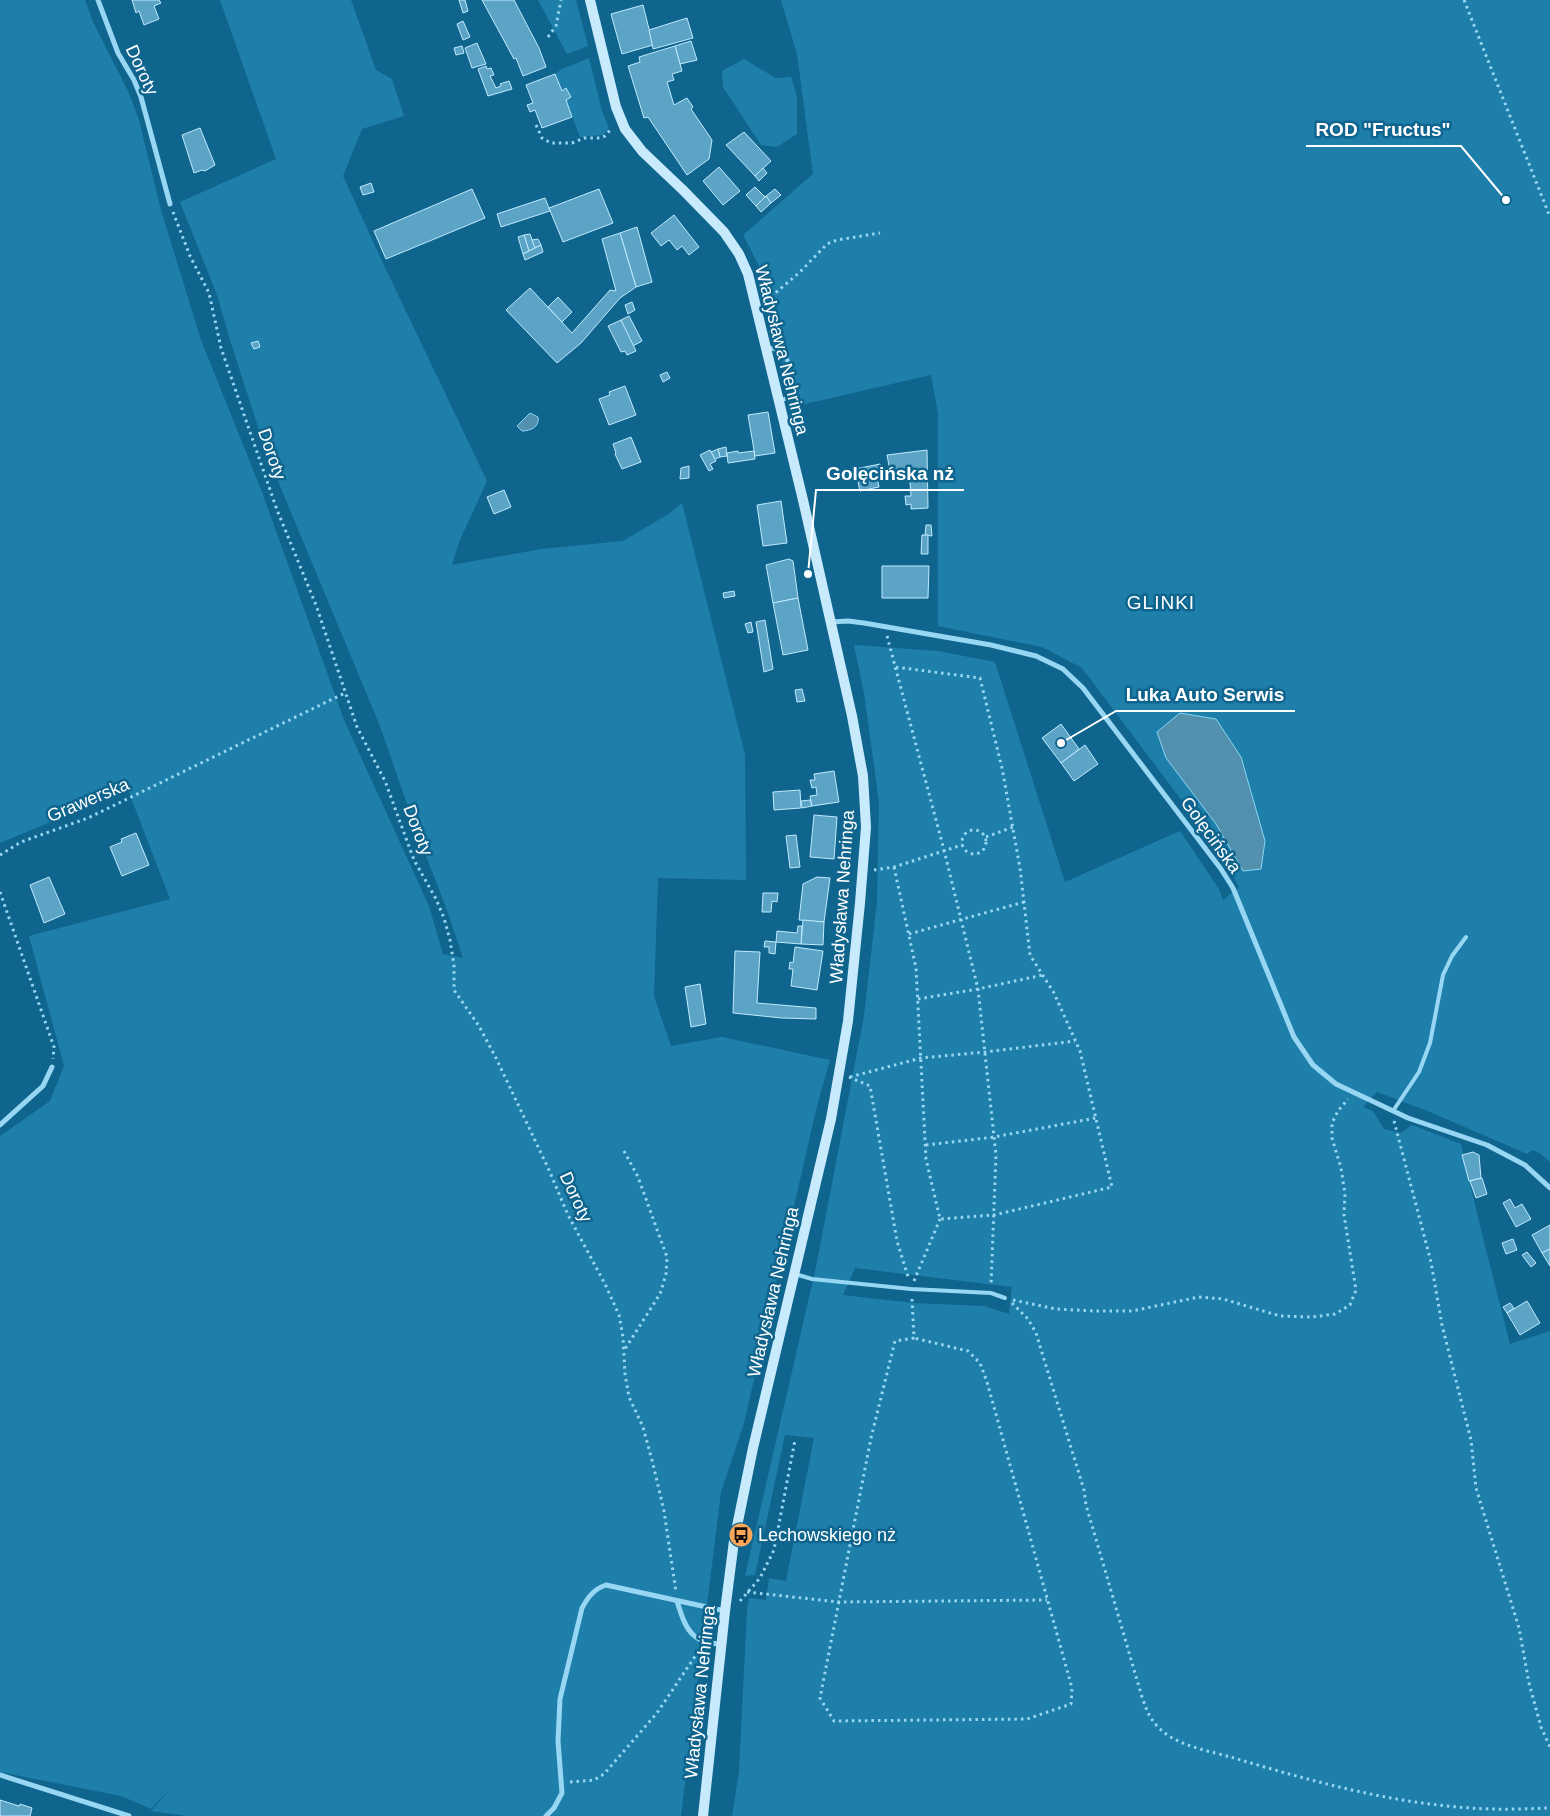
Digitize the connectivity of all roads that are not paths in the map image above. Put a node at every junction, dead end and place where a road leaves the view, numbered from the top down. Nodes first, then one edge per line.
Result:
1 (98, 0) edge
2 (590, 0) edge
3 (170, 204) road end
4 (767, 347) junction
5 (780, 402) junction
6 (831, 622) junction
7 (1466, 936) dead end
8 (52, 1067) road end
9 (1393, 1111) junction
10 (0, 1125) edge
11 (1550, 1188) edge
12 (795, 1274) junction
13 (1006, 1298) road end
14 (677, 1600) junction
15 (725, 1611) junction
16 (721, 1644) junction
17 (0, 1775) edge
18 (129, 1816) edge
19 (546, 1816) edge
20 (703, 1816) edge

1 - 3 street, Doroty
2 - 4 street, Władysława Nehringa
4 - 5 street, Władysława Nehringa
4 - 5 lane
5 - 6 street, Władysława Nehringa
6 - 9 street, Golęcińska
6 - 12 street, Władysława Nehringa
7 - 9 lane
8 - 10 street
9 - 11 street, Golęcińska
12 - 13 lane
12 - 15 street, Władysława Nehringa
14 - 15 street
14 - 16 street
14 - 19 street
15 - 16 street, Władysława Nehringa
16 - 20 street, Władysława Nehringa
17 - 18 street

